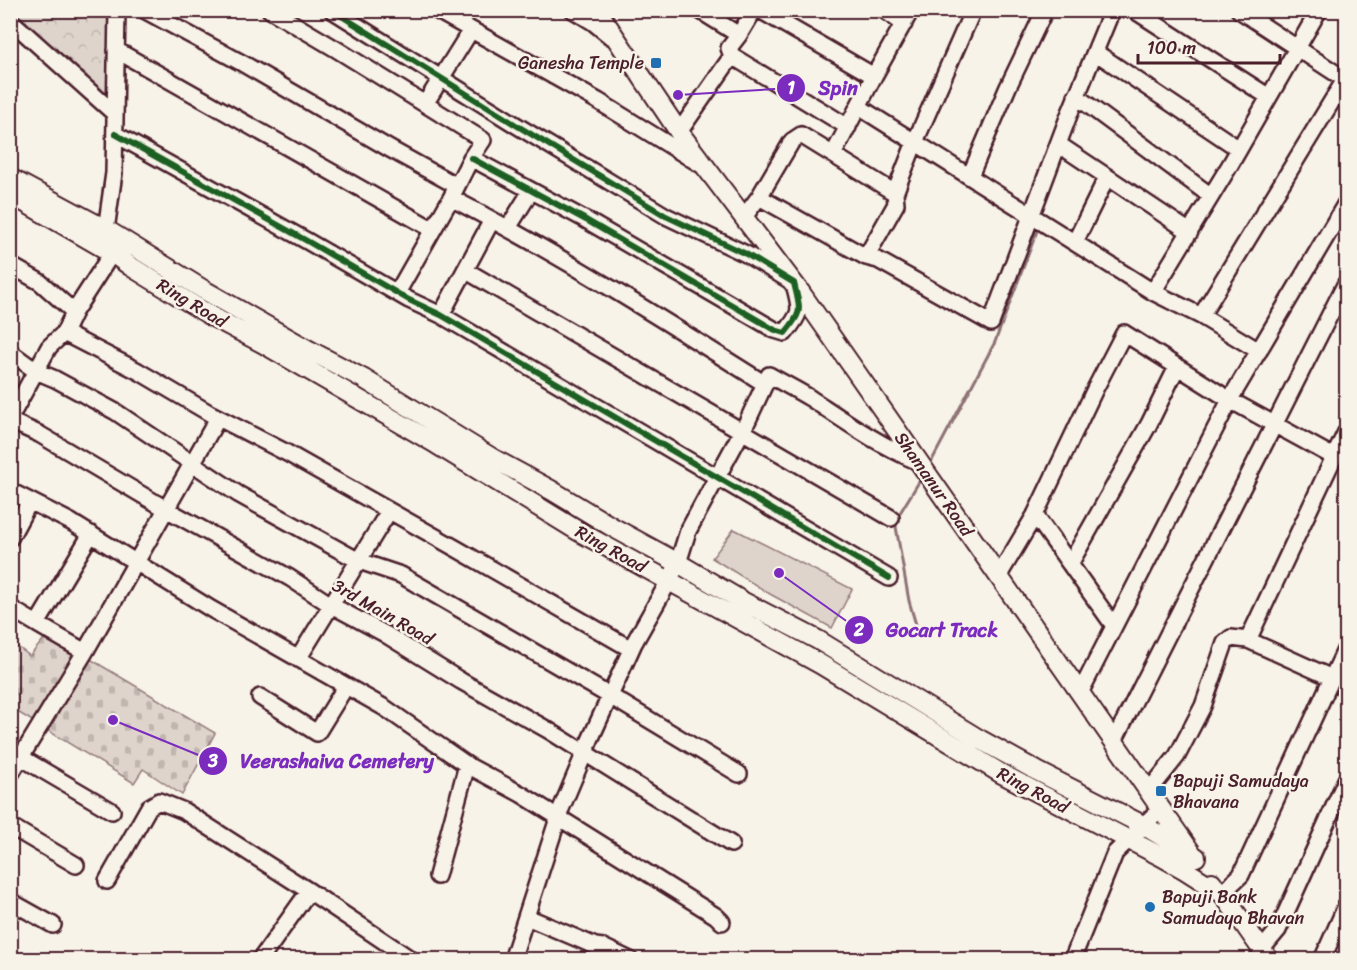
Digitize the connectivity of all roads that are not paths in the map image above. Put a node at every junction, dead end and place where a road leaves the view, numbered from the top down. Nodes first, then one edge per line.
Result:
1 (117, 10) edge
2 (144, 10) edge
3 (270, 10) edge
4 (332, 10) edge
5 (436, 10) edge
6 (573, 10) edge
7 (597, 10) edge
8 (699, 10) edge
9 (754, 10) edge
10 (760, 10) edge
11 (885, 10) edge
12 (973, 10) edge
13 (1045, 10) edge
14 (1112, 10) edge
15 (1134, 10) edge
16 (1239, 10) edge
17 (1319, 10) edge
18 (908, 17) edge
19 (10, 20) edge
20 (465, 21) edge
21 (739, 35) junction
22 (622, 47) junction
23 (1297, 48) junction
24 (116, 50) junction
25 (1095, 51) junction
26 (732, 56) junction
27 (874, 76) junction
28 (441, 78) junction
29 (1346, 79) edge
30 (1076, 96) junction
31 (1269, 97) junction
32 (425, 104) junction
33 (859, 107) junction
34 (115, 114) junction
35 (848, 127) junction
36 (679, 132) junction
37 (115, 135) junction
38 (915, 142) junction
39 (1058, 144) junction
40 (1239, 149) junction
41 (832, 155) junction
42 (471, 158) junction
43 (707, 168) junction
44 (970, 176) junction
45 (1107, 177) junction
46 (10, 178) edge
47 (531, 190) junction
48 (454, 192) junction
49 (895, 193) junction
50 (10, 195) edge
51 (1211, 196) junction
52 (759, 197) junction
53 (1347, 203) edge
54 (1032, 214) junction
55 (744, 217) junction
56 (492, 220) junction
57 (508, 228) junction
58 (432, 229) junction
59 (107, 230) junction
60 (1190, 232) junction
61 (1076, 242) junction
62 (112, 253) junction
63 (866, 257) junction
64 (10, 265) edge
65 (465, 270) junction
66 (794, 283) junction
67 (1347, 283) edge
68 (1153, 292) junction
69 (397, 293) junction
70 (74, 312) junction
71 (441, 315) junction
72 (1201, 316) junction
73 (64, 333) junction
74 (1259, 351) junction
75 (10, 352) edge
76 (1177, 367) junction
77 (36, 371) junction
78 (765, 384) junction
79 (1230, 400) junction
80 (218, 418) junction
81 (10, 420) edge
82 (1274, 424) junction
83 (742, 432) junction
84 (1347, 432) edge
85 (1334, 458) junction
86 (191, 464) junction
87 (923, 468) junction
88 (718, 477) junction
89 (10, 491) edge
90 (30, 501) junction
91 (166, 509) junction
92 (389, 511) junction
93 (1035, 515) junction
94 (891, 518) dead end
95 (91, 534) junction
96 (10, 538) edge
97 (359, 561) junction
98 (135, 562) junction
99 (678, 563) junction
100 (1070, 564) junction
101 (998, 577) junction
102 (889, 578) dead end
103 (669, 581) junction
104 (330, 605) junction
105 (10, 608) edge
106 (37, 624) junction
107 (1114, 626) junction
108 (1248, 640) junction
109 (1347, 648) edge
110 (631, 650) junction
111 (85, 652) junction
112 (298, 659) junction
113 (1332, 678) junction
114 (346, 686) junction
115 (1081, 692) junction
116 (610, 696) junction
117 (260, 697) dead end
118 (1114, 741) junction
119 (585, 753) junction
120 (16, 754) edge
121 (467, 765) junction
122 (739, 774) dead end
123 (10, 775) edge
124 (1347, 780) edge
125 (1149, 790) junction
126 (1161, 808) junction
127 (112, 811) dead end
128 (558, 817) junction
129 (1143, 825) junction
130 (10, 826) edge
131 (1128, 840) junction
132 (731, 844) dead end
133 (1174, 845) junction
134 (1196, 857) junction
135 (76, 865) dead end
136 (437, 876) dead end
137 (106, 881) dead end
138 (1215, 889) junction
139 (309, 891) junction
140 (10, 901) edge
141 (1347, 906) edge
142 (526, 917) junction
143 (722, 922) dead end
144 (53, 925) dead end
145 (592, 953) edge
146 (1263, 956) edge
147 (260, 960) edge
148 (412, 960) edge
149 (512, 960) edge
150 (630, 960) edge
151 (1072, 960) edge
152 (1322, 960) edge

1 - 24 street
2 - 48 street
3 - 32 street
4 - 28 street
5 - 20 street
6 - 22 street
7 - 22 main road, Shamanur Road
8 - 21 street
9 - 21 street
10 - 27 street
11 - 18 street
12 - 38 street
13 - 44 street
14 - 25 street
15 - 31 street
16 - 23 street
17 - 23 street
18 - 27 street
19 - 34 street
20 - 28 street
20 - 43 street
21 - 26 street
22 - 36 main road, Shamanur Road
23 - 29 street
23 - 31 street
24 - 34 street
24 - 58 street
25 - 30 street
25 - 40 street
26 - 35 street
26 - 36 street
27 - 33 street
28 - 32 street
28 - 66 street
29 - 72 street
30 - 39 street
30 - 51 street
31 - 40 street
32 - 42 street
33 - 35 street
33 - 38 street
34 - 37 street
35 - 41 street
36 - 43 main road, Shamanur Road
37 - 59 street
37 - 69 street
38 - 44 street
38 - 49 street
39 - 45 street
39 - 54 street
40 - 51 street
41 - 49 street
41 - 52 street
42 - 47 street
42 - 48 street
43 - 55 main road, Shamanur Road
44 - 54 street
45 - 60 street
45 - 61 street
46 - 59 main road, Ring Road
47 - 57 street
47 - 66 street
48 - 56 street
48 - 58 street
49 - 63 street
50 - 62 main road, Ring Road
51 - 60 street
52 - 55 street
52 - 63 street
53 - 74 street
54 - 61 street
54 - 63 street
55 - 66 main road, Shamanur Road
56 - 57 street
56 - 65 street
57 - 78 street
58 - 69 street
59 - 62 street
59 - 99 main road, Ring Road
60 - 68 street
61 - 68 street
62 - 70 street
62 - 103 main road, Ring Road
64 - 70 street
65 - 71 street
65 - 83 street
66 - 87 main road, Shamanur Road
67 - 82 street
68 - 72 street
69 - 71 street
70 - 73 street
71 - 88 street
72 - 74 street
73 - 77 street
73 - 80 street
74 - 79 street
75 - 77 street
76 - 79 street
76 - 93 street
76 - 100 street
77 - 81 street
77 - 86 street
78 - 83 street
78 - 87 street
79 - 82 street
79 - 107 street
80 - 86 street
80 - 92 street
81 - 91 street, 3rd Main Road
82 - 85 street
82 - 118 street
83 - 88 street
83 - 94 street
84 - 85 street
85 - 108 street
86 - 91 street
86 - 97 street
87 - 101 main road, Shamanur Road
88 - 99 street
88 - 102 street
89 - 90 street
90 - 95 street
90 - 96 street
91 - 98 street
91 - 104 street, 3rd Main Road
92 - 97 street
92 - 110 street
93 - 100 street
93 - 101 street
95 - 98 street
95 - 106 street
97 - 104 street
97 - 116 street
98 - 111 street
98 - 112 street
99 - 103 street
99 - 129 main road, Ring Road
100 - 107 street
101 - 115 main road, Shamanur Road
103 - 110 street
103 - 131 main road, Ring Road
104 - 112 street
104 - 119 street, 3rd Main Road
105 - 106 street
106 - 111 street
107 - 115 street
108 - 113 street
108 - 125 street
109 - 113 street
110 - 116 street
111 - 120 street
112 - 114 street
113 - 138 street
114 - 117 street
114 - 121 street
115 - 118 main road, Shamanur Road
116 - 119 street
116 - 122 street
118 - 125 main road, Shamanur Road
119 - 128 street
119 - 132 street, 3rd Main Road
120 - 123 street
120 - 127 street
121 - 128 street
121 - 136 street
124 - 146 street
125 - 126 main road, Shamanur Road
126 - 129 street
126 - 134 main road, Shamanur Road
128 - 142 street
128 - 143 street
129 - 131 street
129 - 133 main road, Ring Road
130 - 135 street
131 - 138 main road, Ring Road
131 - 151 street
133 - 134 main road, Ring Road
133 - 138 main road, Shamanur Road
134 - 138 main road, Shamanur Road
137 - 139 street
138 - 146 main road, Shamanur Road
139 - 147 street
139 - 148 street
140 - 144 street
141 - 152 street
142 - 145 street
142 - 149 street
145 - 150 street

